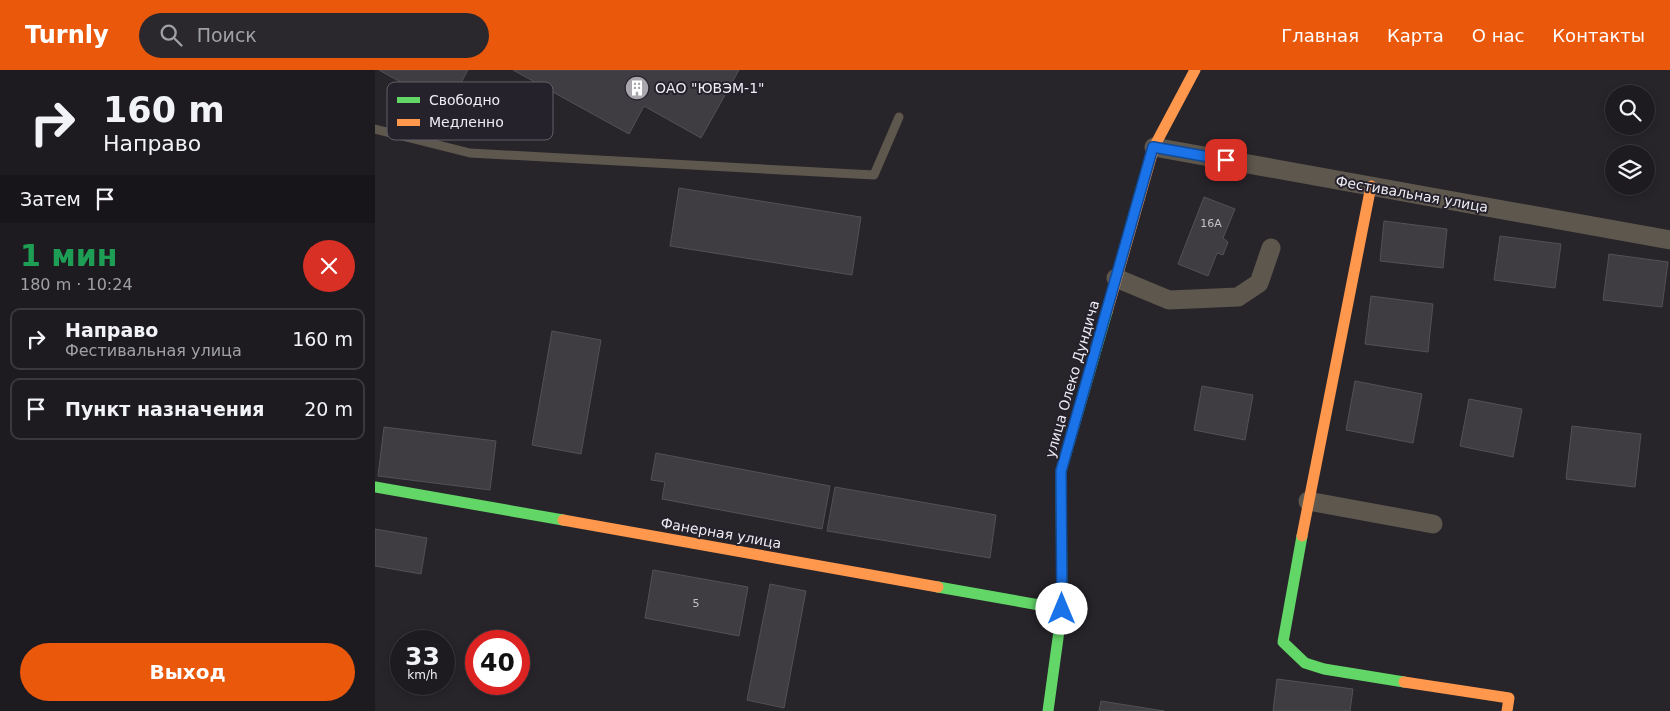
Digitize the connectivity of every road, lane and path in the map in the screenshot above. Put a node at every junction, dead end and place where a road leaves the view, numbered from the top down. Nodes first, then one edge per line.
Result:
1 (1195, 70) edge
2 (899, 117) dead end
3 (419, 140) edge
4 (1153, 147) junction
5 (1371, 186) junction
6 (1670, 240) edge
7 (1271, 248) dead end
8 (1116, 278) junction
9 (375, 487) edge
10 (1308, 501) junction
11 (1433, 524) dead end
12 (1062, 609) junction
13 (1048, 711) edge
14 (1507, 711) edge

1 - 4 street, улица Олеко Дундича
2 - 3 lane
4 - 5 street, Фестивальная улица
4 - 8 street, улица Олеко Дундича
5 - 6 street, Фестивальная улица
5 - 10 street
7 - 8 street
8 - 12 street, улица Олеко Дундича
9 - 12 street, Фанерная улица
10 - 11 street
10 - 14 street
12 - 13 street, улица Олеко Дундича

